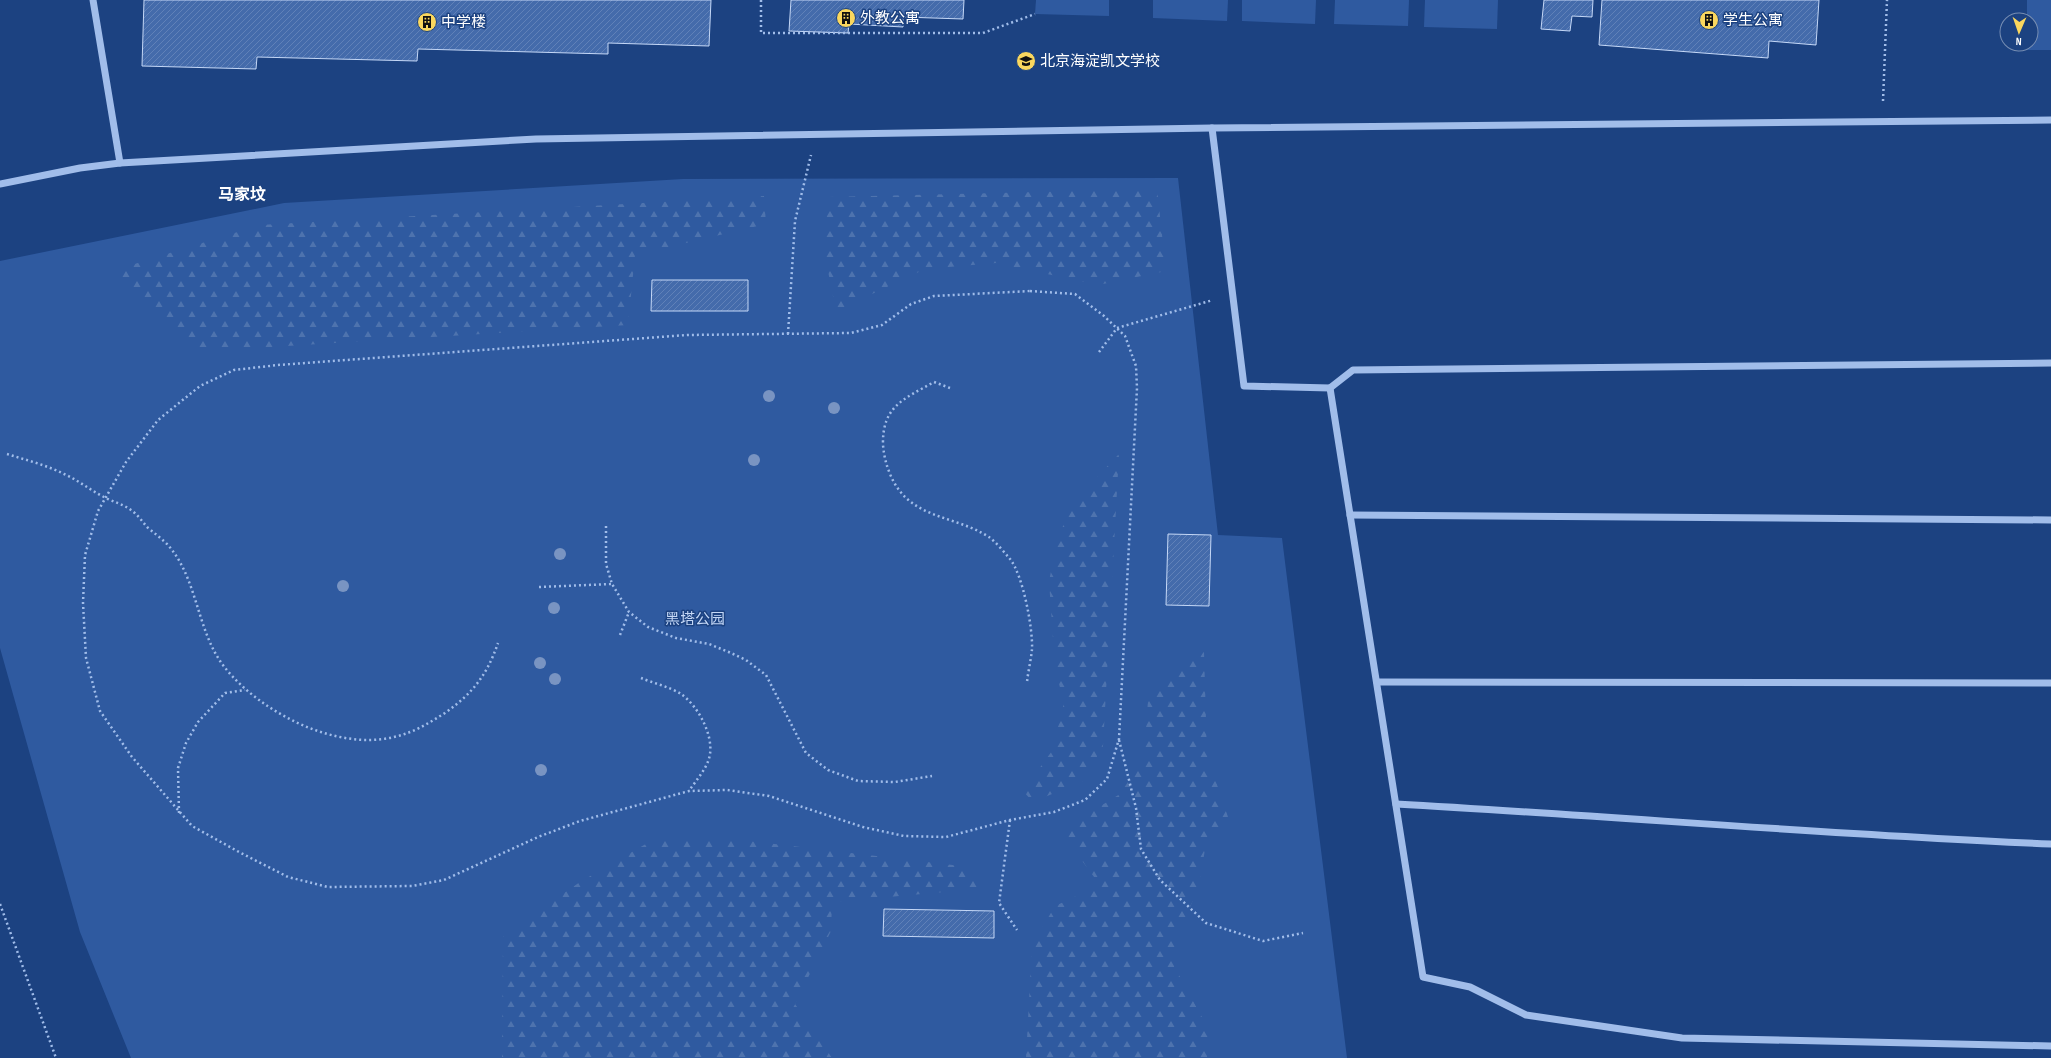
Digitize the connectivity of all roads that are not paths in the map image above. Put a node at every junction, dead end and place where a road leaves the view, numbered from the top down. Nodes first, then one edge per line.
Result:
1 (93, 0) edge
2 (2051, 120) edge
3 (1212, 128) junction
4 (120, 163) junction
5 (0, 184) edge
6 (2051, 363) edge
7 (1330, 388) junction
8 (1350, 515) junction
9 (2051, 520) edge
10 (1377, 682) junction
11 (2051, 683) edge
12 (1396, 804) junction
13 (2051, 844) edge
14 (2051, 1046) edge

1 - 4 street
2 - 3 street
3 - 4 street
3 - 7 street
4 - 5 street
6 - 7 street
7 - 8 street
8 - 9 street
8 - 10 street
10 - 11 street
10 - 12 street
12 - 13 street
12 - 14 street

